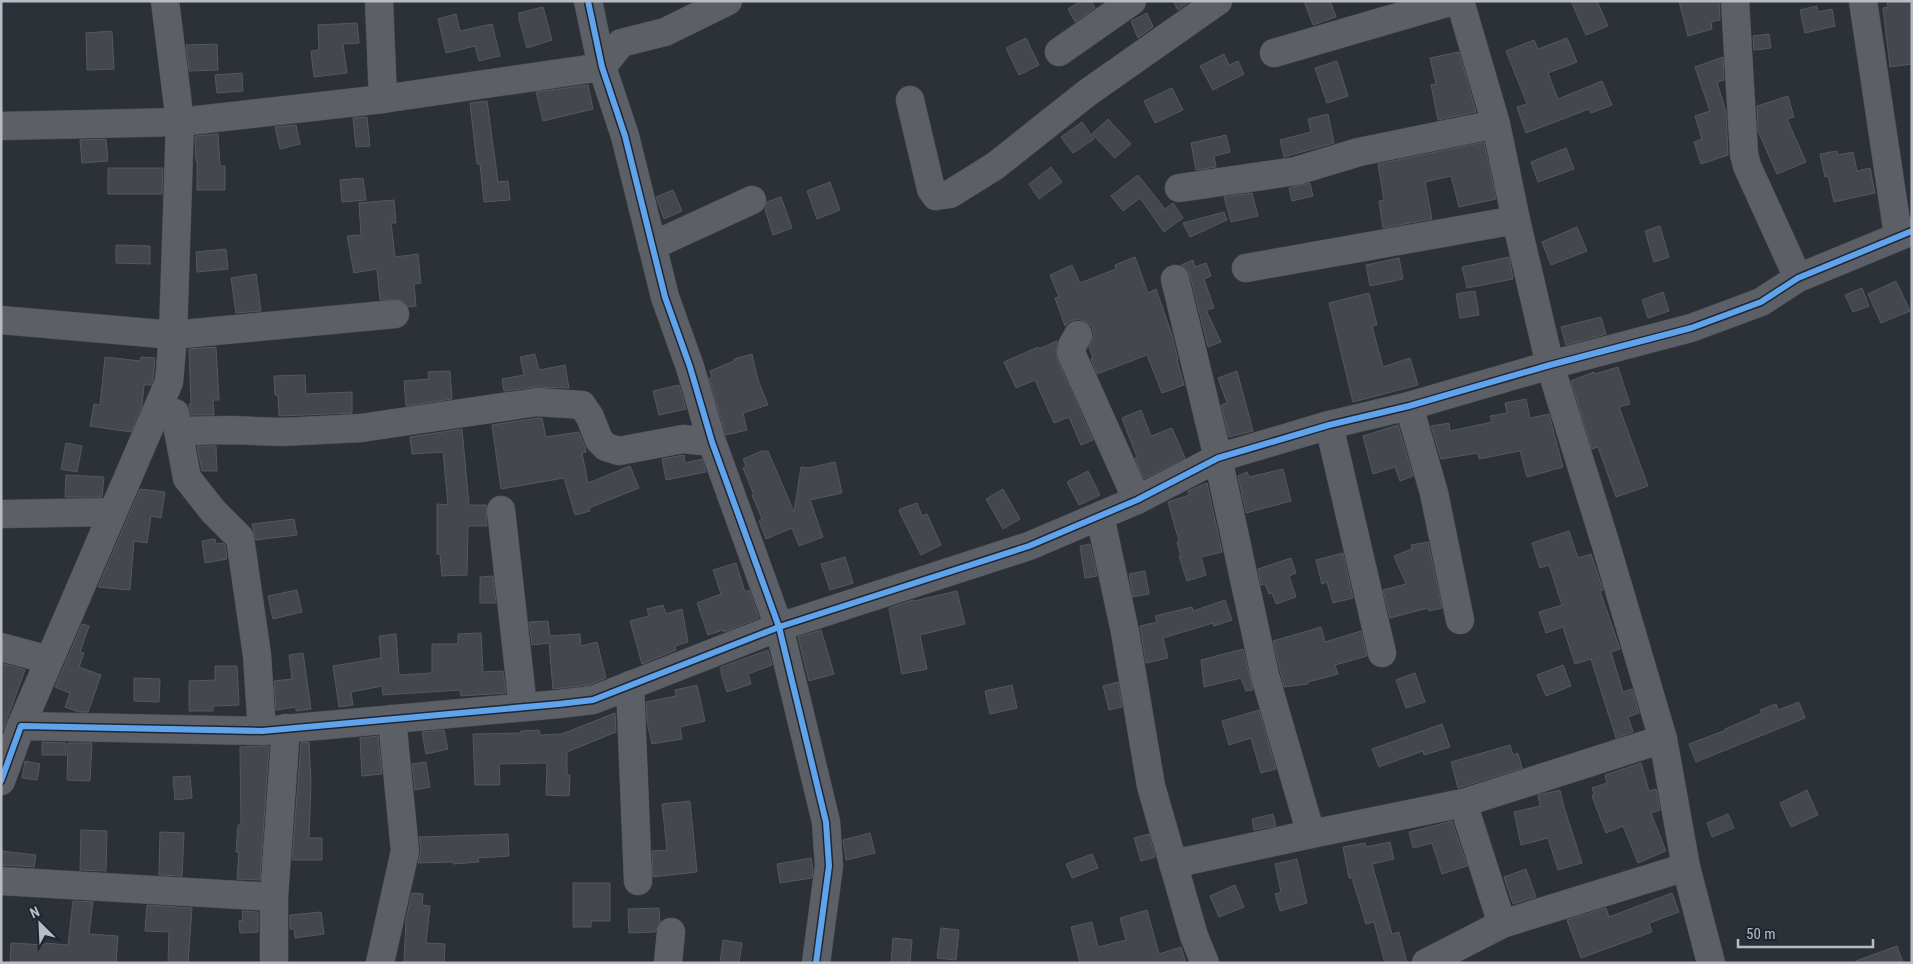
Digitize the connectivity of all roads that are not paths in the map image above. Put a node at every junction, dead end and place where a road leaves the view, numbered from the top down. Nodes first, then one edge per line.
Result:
1 (165, 1) edge
2 (380, 1) edge
3 (588, 1) edge
4 (728, 1) edge
5 (1132, 1) edge
6 (1218, 1) edge
7 (1454, 1) edge
8 (1460, 1) edge
9 (1735, 1) edge
10 (1863, 1) edge
11 (1059, 52) dead end
12 (1274, 52) dead end
13 (602, 67) junction
14 (384, 99) junction
15 (910, 100) dead end
16 (180, 122) junction
17 (1496, 124) junction
18 (1, 126) edge
19 (1179, 188) dead end
20 (752, 200) dead end
21 (1516, 220) junction
22 (1905, 233) edge
23 (652, 246) junction
24 (1246, 268) dead end
25 (1798, 278) junction
26 (1175, 279) dead end
27 (395, 314) dead end
28 (1, 320) edge
29 (173, 334) junction
30 (1078, 335) dead end
31 (1550, 365) junction
32 (169, 382) junction
33 (1409, 406) junction
34 (1329, 425) junction
35 (178, 431) junction
36 (712, 442) junction
37 (1218, 458) junction
38 (1137, 500) junction
39 (501, 510) dead end
40 (113, 512) junction
41 (1, 514) edge
42 (1100, 516) junction
43 (1460, 620) dead end
44 (779, 627) junction
45 (1, 647) edge
46 (1382, 653) dead end
47 (49, 660) junction
48 (630, 685) junction
49 (523, 707) junction
50 (392, 719) junction
51 (21, 726) junction
52 (274, 729) junction
53 (1664, 739) junction
54 (1, 782) edge
55 (1463, 803) junction
56 (1311, 834) junction
57 (1173, 864) junction
58 (1686, 867) junction
59 (1, 881) edge
60 (638, 881) dead end
61 (274, 897) junction
62 (1502, 924) junction
63 (671, 932) dead end
64 (274, 963) edge
65 (380, 963) edge
66 (668, 963) edge
67 (816, 963) edge
68 (1205, 963) edge
69 (1426, 963) edge
70 (1711, 963) edge

1 - 16 street
2 - 14 street
3 - 13 street
4 - 13 street
5 - 11 street
6 - 15 street
7 - 12 street
8 - 17 street
9 - 25 street
10 - 22 street
13 - 14 street
13 - 23 street
14 - 16 street
16 - 18 street
16 - 29 street
17 - 19 street
17 - 21 street
20 - 23 street
21 - 24 street
21 - 31 street
22 - 25 street
23 - 36 street
25 - 31 street
26 - 37 street
27 - 29 street
28 - 29 street
29 - 32 street
30 - 38 street
31 - 33 street
31 - 53 street
32 - 35 street
32 - 40 street
33 - 34 street
33 - 43 street
34 - 37 street
34 - 46 street
35 - 36 street
35 - 52 street
36 - 44 street
37 - 38 street
37 - 56 street
38 - 42 street
39 - 49 street
40 - 41 street
40 - 47 street
42 - 44 street
42 - 57 street
44 - 48 street
44 - 67 street
45 - 47 street
47 - 51 street
48 - 49 street
48 - 60 street
49 - 50 street
50 - 52 street
50 - 65 street
51 - 52 street
51 - 54 street
52 - 61 street
53 - 55 street
53 - 58 street
55 - 56 street
55 - 62 street
56 - 57 street
57 - 68 street
58 - 62 street
58 - 70 street
59 - 61 street
61 - 64 street
62 - 69 street
63 - 66 street

